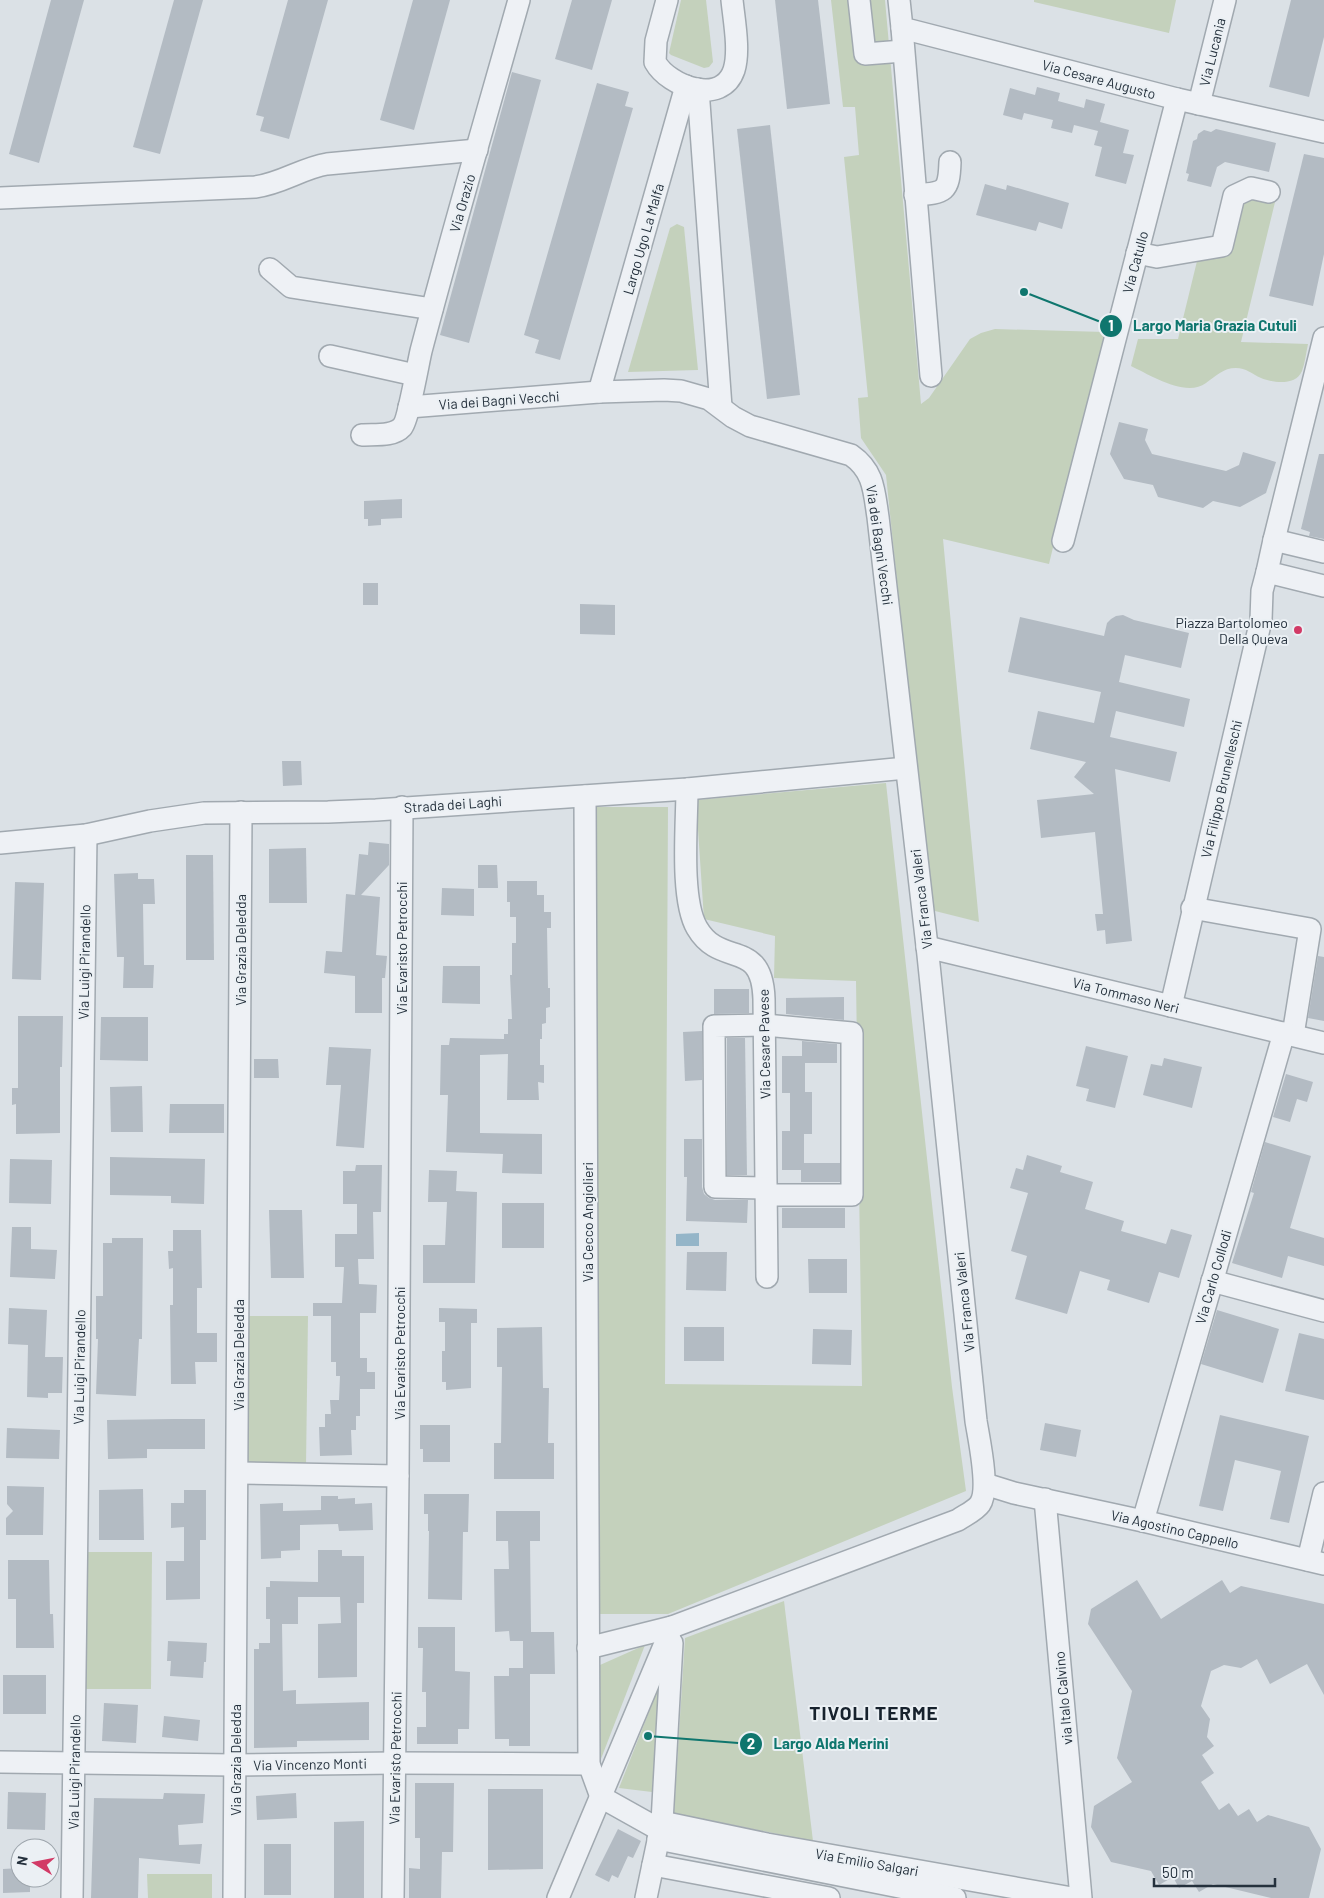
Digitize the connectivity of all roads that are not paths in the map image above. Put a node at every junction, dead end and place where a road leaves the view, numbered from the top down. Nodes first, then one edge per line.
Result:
1 (519, 0) edge
2 (667, 0) edge
3 (732, 0) edge
4 (859, 0) edge
5 (899, 0) edge
6 (1225, 0) edge
7 (902, 28) junction
8 (903, 51) junction
9 (692, 88) junction
10 (1177, 99) junction
11 (1199, 104) junction
12 (1324, 132) edge
13 (477, 150) junction
14 (950, 162) dead end
15 (1269, 192) dead end
16 (915, 196) junction
17 (0, 198) edge
18 (1137, 253) junction
19 (270, 269) dead end
20 (432, 309) junction
21 (1324, 339) edge
22 (330, 356) dead end
23 (415, 375) junction
24 (931, 376) dead end
25 (599, 392) junction
26 (410, 406) junction
27 (721, 407) junction
28 (362, 434) dead end
29 (1274, 540) junction
30 (1063, 541) dead end
31 (1324, 552) edge
32 (1267, 572) junction
33 (1324, 586) edge
34 (906, 768) junction
35 (687, 789) junction
36 (585, 796) junction
37 (402, 807) junction
38 (241, 812) junction
39 (86, 835) junction
40 (0, 843) edge
41 (1192, 908) junction
42 (927, 947) junction
43 (1171, 1006) junction
44 (765, 1025) junction
45 (1288, 1034) junction
46 (1324, 1043) edge
47 (766, 1191) junction
48 (767, 1277) dead end
49 (1212, 1281) junction
50 (1324, 1311) edge
51 (238, 1473) junction
52 (398, 1476) junction
53 (985, 1484) junction
54 (1324, 1493) edge
55 (1035, 1497) junction
56 (958, 1520) junction
57 (1143, 1521) junction
58 (1316, 1562) edge
59 (672, 1627) junction
60 (588, 1648) junction
61 (0, 1762) edge
62 (74, 1763) junction
63 (395, 1763) junction
64 (590, 1764) junction
65 (234, 1766) junction
66 (601, 1796) junction
67 (660, 1831) junction
68 (653, 1865) junction
69 (758, 1892) edge
70 (72, 1898) edge
71 (234, 1898) edge
72 (394, 1898) edge
73 (558, 1898) edge
74 (646, 1898) edge
75 (828, 1898) edge
76 (955, 1898) edge
77 (1072, 1898) edge
78 (1081, 1898) edge

1 - 13 street, Via Orazio
2 - 9 street
3 - 9 street
4 - 8 street
5 - 7 street
6 - 11 street, Via Lucania
7 - 8 street
7 - 10 street, Via Cesare Augusto
8 - 16 street
9 - 25 street, Largo Ugo La Malfa
9 - 27 street
10 - 11 street, Via Cesare Augusto
10 - 18 street, Via Catullo
11 - 12 street, Via Cesare Augusto
13 - 17 street
13 - 20 street, Via Orazio
14 - 16 street
15 - 18 street
16 - 24 street
18 - 30 street, Via Catullo
19 - 20 street
20 - 23 street, Via Orazio
21 - 29 street
22 - 23 street
23 - 26 street, Via Orazio
25 - 26 street, Via dei Bagni Vecchi
25 - 27 street, Via dei Bagni Vecchi
26 - 28 street, Via Orazio
27 - 34 street, Via dei Bagni Vecchi
29 - 31 street
29 - 32 street
32 - 33 street
32 - 41 street, Via Filippo Brunelleschi
34 - 35 street, Strada dei Laghi
34 - 42 street, Via Franca Valeri
35 - 36 street, Strada dei Laghi
35 - 44 street, Via Cesare Pavese
36 - 37 street, Strada dei Laghi
36 - 60 street, Via Cecco Angiolieri
37 - 38 street, Strada dei Laghi
37 - 52 street, Via Evaristo Petrocchi
38 - 39 street, Strada dei Laghi
38 - 51 street, Via Grazia Deledda
39 - 40 street, Strada dei Laghi
39 - 62 street, Via Luigi Pirandello
41 - 43 street, Via Filippo Brunelleschi
41 - 45 street, Via Carlo Collodi
42 - 43 street, Via Tommaso Neri
42 - 53 street, Via Franca Valeri
43 - 45 street, Via Tommaso Neri
44 - 47 street, Via Cesare Pavese
44 - 47 street
44 - 47 street
45 - 46 street, Via Tommaso Neri
45 - 49 street, Via Carlo Collodi
47 - 48 street, Via Cesare Pavese
49 - 50 street
49 - 57 street, Via Carlo Collodi
51 - 52 street
51 - 65 street, Via Grazia Deledda
52 - 63 street, Via Evaristo Petrocchi
53 - 55 street, Via Agostino Cappello
53 - 56 street, Via Franca Valeri
54 - 58 street
55 - 56 street
55 - 57 street, Via Agostino Cappello
55 - 78 street, via Italo Calvino
56 - 59 street, Via Franca Valeri
57 - 58 street, Via Agostino Cappello
59 - 60 street, Via Franca Valeri
59 - 66 street
59 - 67 street
60 - 64 street, Via Cecco Angiolieri
61 - 62 street, Via Vincenzo Monti
62 - 65 street, Via Vincenzo Monti
62 - 70 street, Via Luigi Pirandello
63 - 64 street, Via Vincenzo Monti
63 - 65 street, Via Vincenzo Monti
63 - 72 street, Via Evaristo Petrocchi
64 - 66 street, Via Cecco Angiolieri
65 - 71 street, Via Grazia Deledda
66 - 67 street
66 - 73 street
67 - 68 street
67 - 76 street, Via Emilio Salgari
67 - 77 street, Via Emilio Salgari
68 - 69 street
68 - 74 street
69 - 75 street

